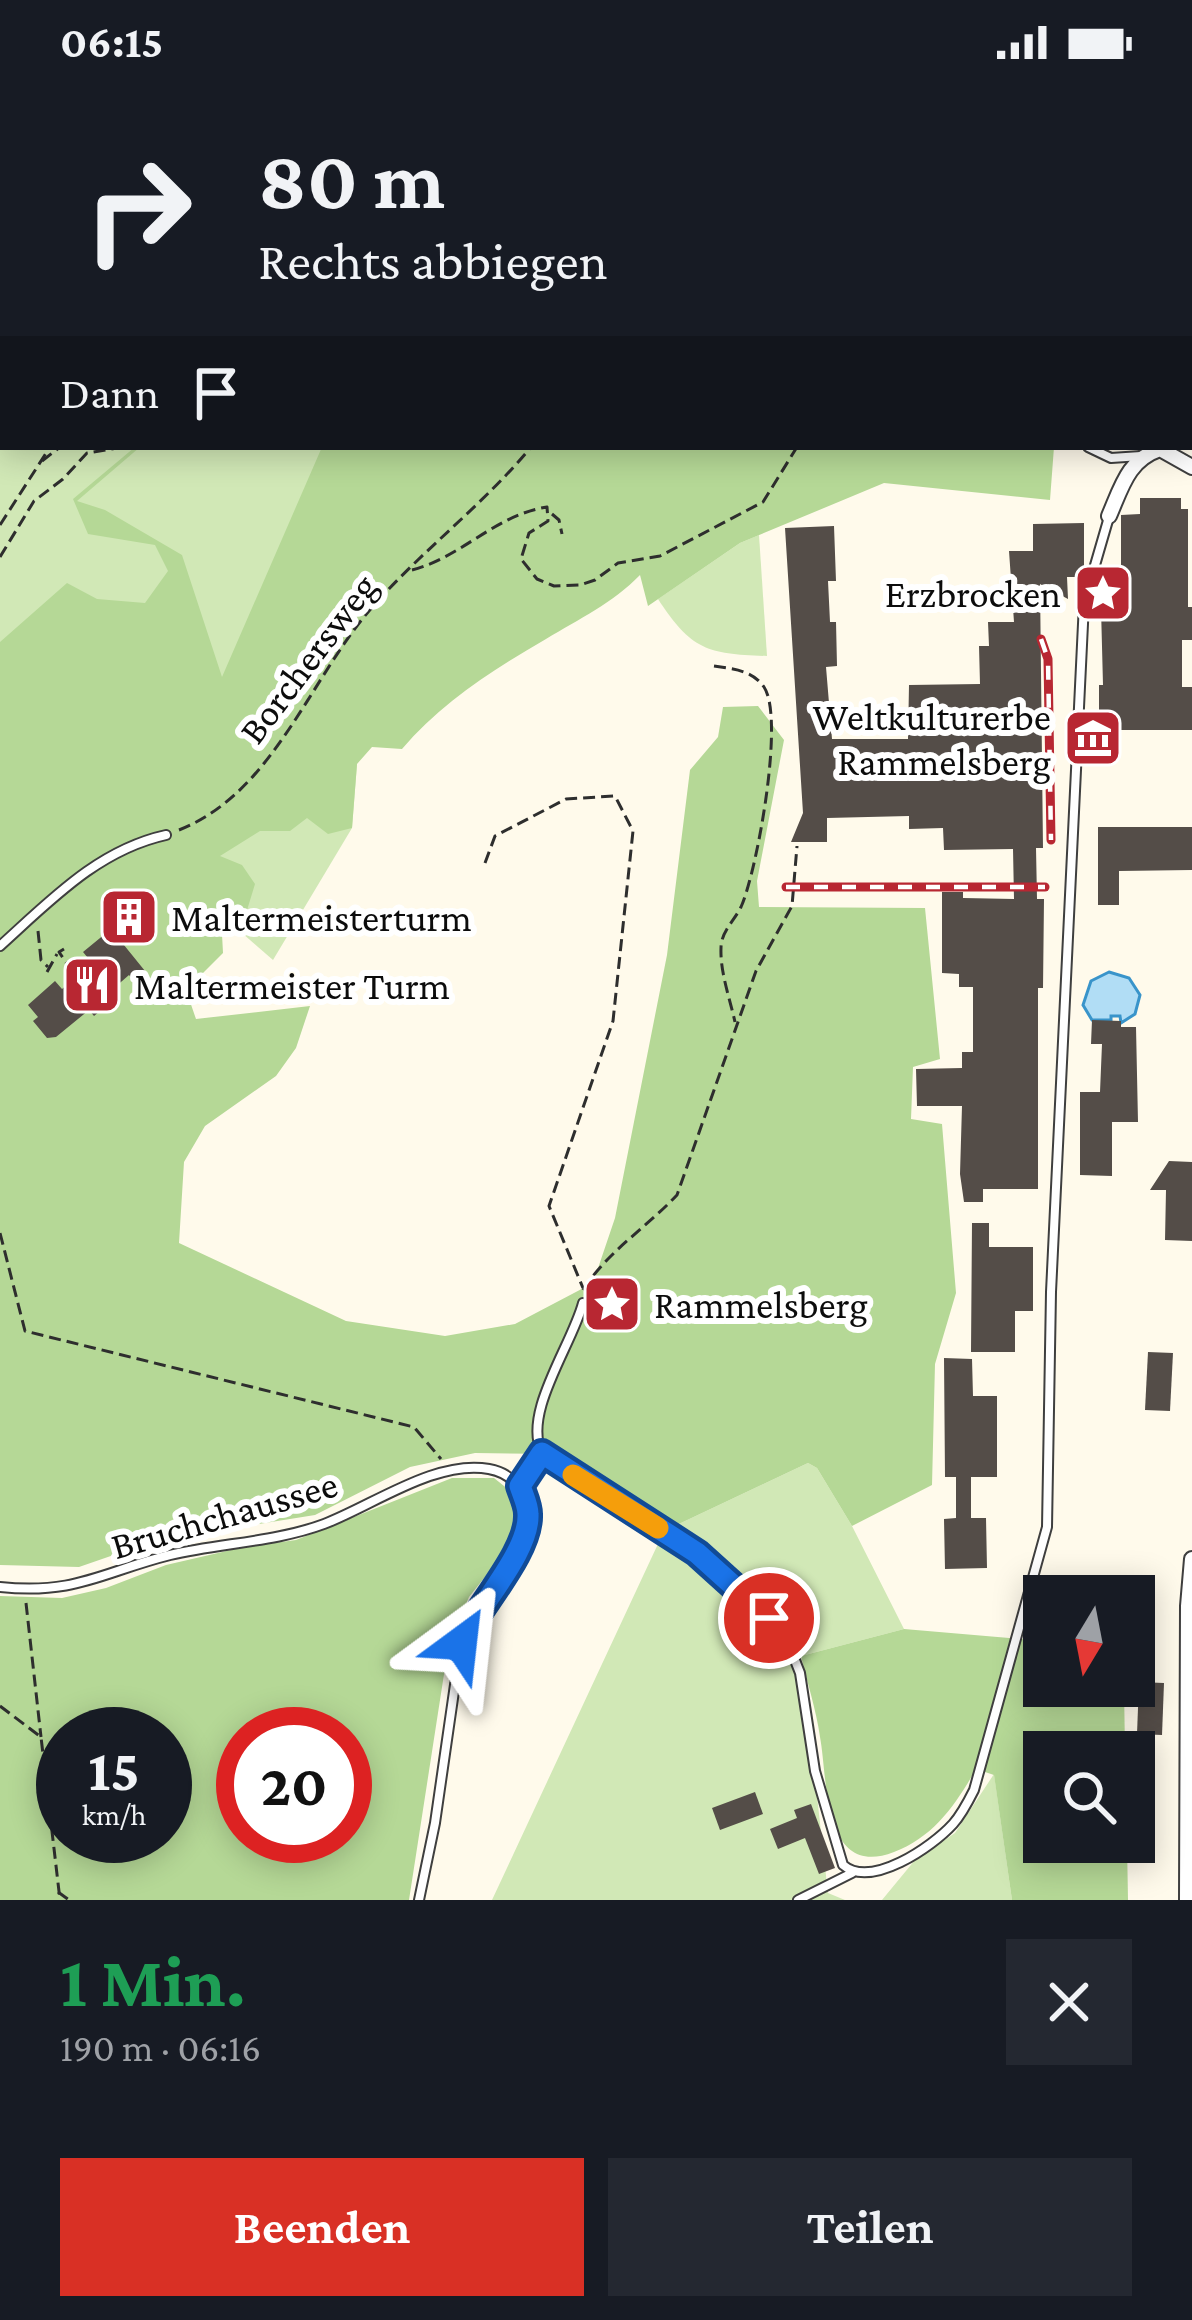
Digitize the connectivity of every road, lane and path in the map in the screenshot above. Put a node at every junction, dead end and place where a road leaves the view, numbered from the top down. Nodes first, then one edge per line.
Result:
1 (48, 450) edge
2 (56, 450) edge
3 (105, 450) edge
4 (528, 450) edge
5 (795, 450) edge
6 (1094, 450) edge
7 (1154, 450) edge
8 (1162, 450) edge
9 (1141, 456) junction
10 (41, 462) junction
11 (1192, 467) edge
12 (550, 514) junction
13 (1109, 516) joint
14 (0, 525) edge
15 (562, 533) dead end
16 (0, 557) edge
17 (412, 570) junction
18 (714, 666) dead end
19 (166, 836) joint
20 (797, 846) dead end
21 (484, 863) dead end
22 (38, 930) dead end
23 (0, 946) edge
24 (61, 951) junction
25 (40, 957) junction
26 (76, 977) dead end
27 (735, 1024) junction
28 (0, 1233) edge
29 (584, 1288) junction
30 (583, 1304) joint
31 (542, 1453) junction
32 (452, 1471) junction
33 (520, 1486) junction
34 (1192, 1558) edge
35 (0, 1587) edge
36 (24, 1589) junction
37 (0, 1706) edge
38 (38, 1707) edge
39 (36, 1733) edge
40 (53, 1863) edge
41 (852, 1873) junction
42 (56, 1891) junction
43 (59, 1900) edge
44 (69, 1900) edge
45 (419, 1900) edge
46 (798, 1900) edge
47 (1187, 1900) edge

1 - 10 path
2 - 10 path
3 - 16 path
4 - 17 path, Borchersweg
5 - 12 path
6 - 9 lane
7 - 9 street
8 - 11 street
9 - 13 street
10 - 14 path
12 - 15 path
12 - 17 path
13 - 41 lane
17 - 19 path, Borchersweg
18 - 27 path
19 - 23 lane
20 - 27 path
21 - 29 path
22 - 25 path
24 - 25 path
24 - 25 path
24 - 26 path
27 - 29 path
28 - 32 path
29 - 30 path
30 - 31 lane
31 - 33 lane
31 - 41 lane
32 - 33 lane, Bruchchaussee
32 - 36 lane, Bruchchaussee
33 - 45 lane
34 - 47 street
35 - 36 lane, Bruchchaussee
36 - 38 path
37 - 39 path
40 - 42 path
41 - 46 lane
42 - 43 path
42 - 44 path

